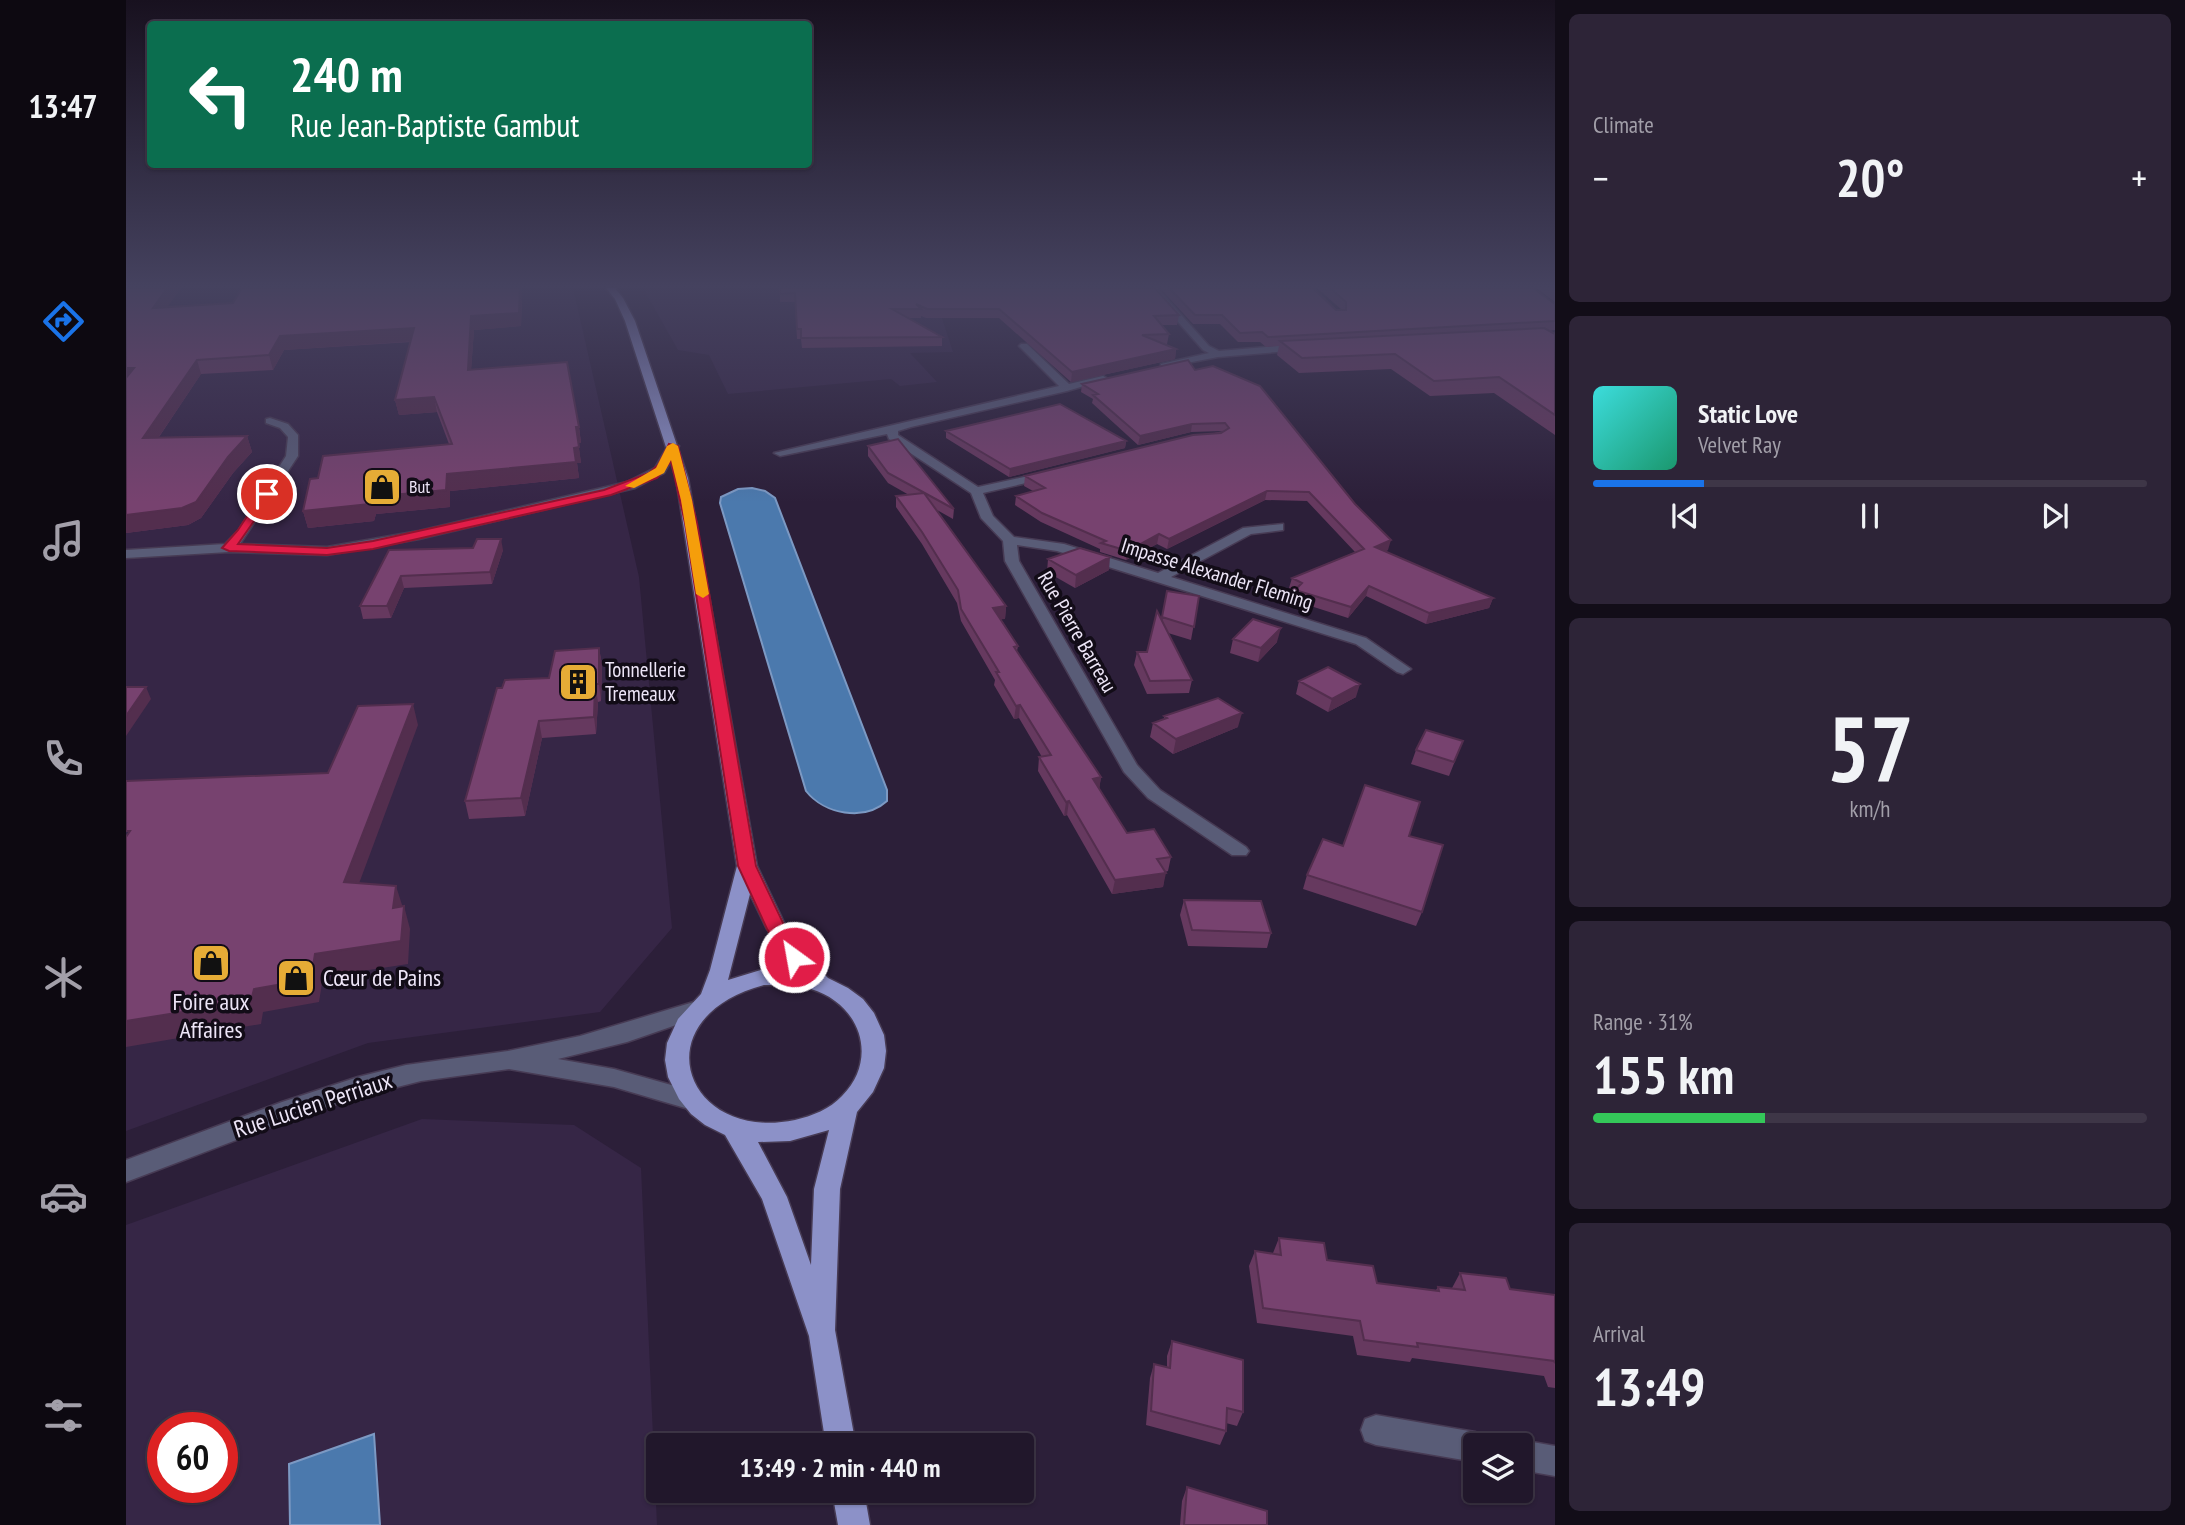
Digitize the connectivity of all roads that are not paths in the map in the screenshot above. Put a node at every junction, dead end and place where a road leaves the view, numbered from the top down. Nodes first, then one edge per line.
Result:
1 (644, 359) edge
2 (1036, 359) edge
3 (1195, 359) edge
4 (1159, 367) edge
5 (1120, 376) edge
6 (1067, 388) junction
7 (270, 421) dead end
8 (892, 431) junction
9 (673, 446) junction
10 (780, 453) dead end
11 (1057, 472) edge
12 (976, 491) junction
13 (1278, 527) dead end
14 (1010, 540) junction
15 (229, 548) junction
16 (126, 554) edge
17 (1161, 577) junction
18 (1403, 669) dead end
19 (1239, 851) dead end
20 (747, 866) junction
21 (821, 984) junction
22 (704, 1004) junction
23 (506, 1061) junction
24 (692, 1100) junction
25 (846, 1109) junction
26 (734, 1128) junction
27 (126, 1171) edge
28 (823, 1336) junction
29 (1376, 1430) dead end
30 (839, 1433) edge
31 (1463, 1445) edge
32 (1533, 1457) edge
33 (1555, 1461) edge
34 (850, 1503) edge
35 (854, 1525) edge

1 - 9 main road
2 - 6 street
3 - 4 street
5 - 6 street
6 - 8 street
7 - 15 street
8 - 10 street
8 - 12 street
9 - 15 street
9 - 20 main road
11 - 12 street
12 - 14 street, Rue Pierre Barreau
13 - 17 street
14 - 17 street, Impasse Alexander Fleming
14 - 19 street, Rue Pierre Barreau
15 - 16 street
17 - 18 street, Impasse Alexander Fleming
20 - 21 main road
20 - 22 main road
21 - 22 main road
21 - 25 main road
22 - 23 street, Rue Lucien Perriaux
22 - 24 main road
23 - 24 street, Rue Lucien Perriaux
23 - 27 street, Rue Lucien Perriaux
24 - 26 main road
25 - 26 main road
25 - 28 main road
26 - 28 main road
28 - 30 main road
29 - 31 street
32 - 33 street
34 - 35 main road

